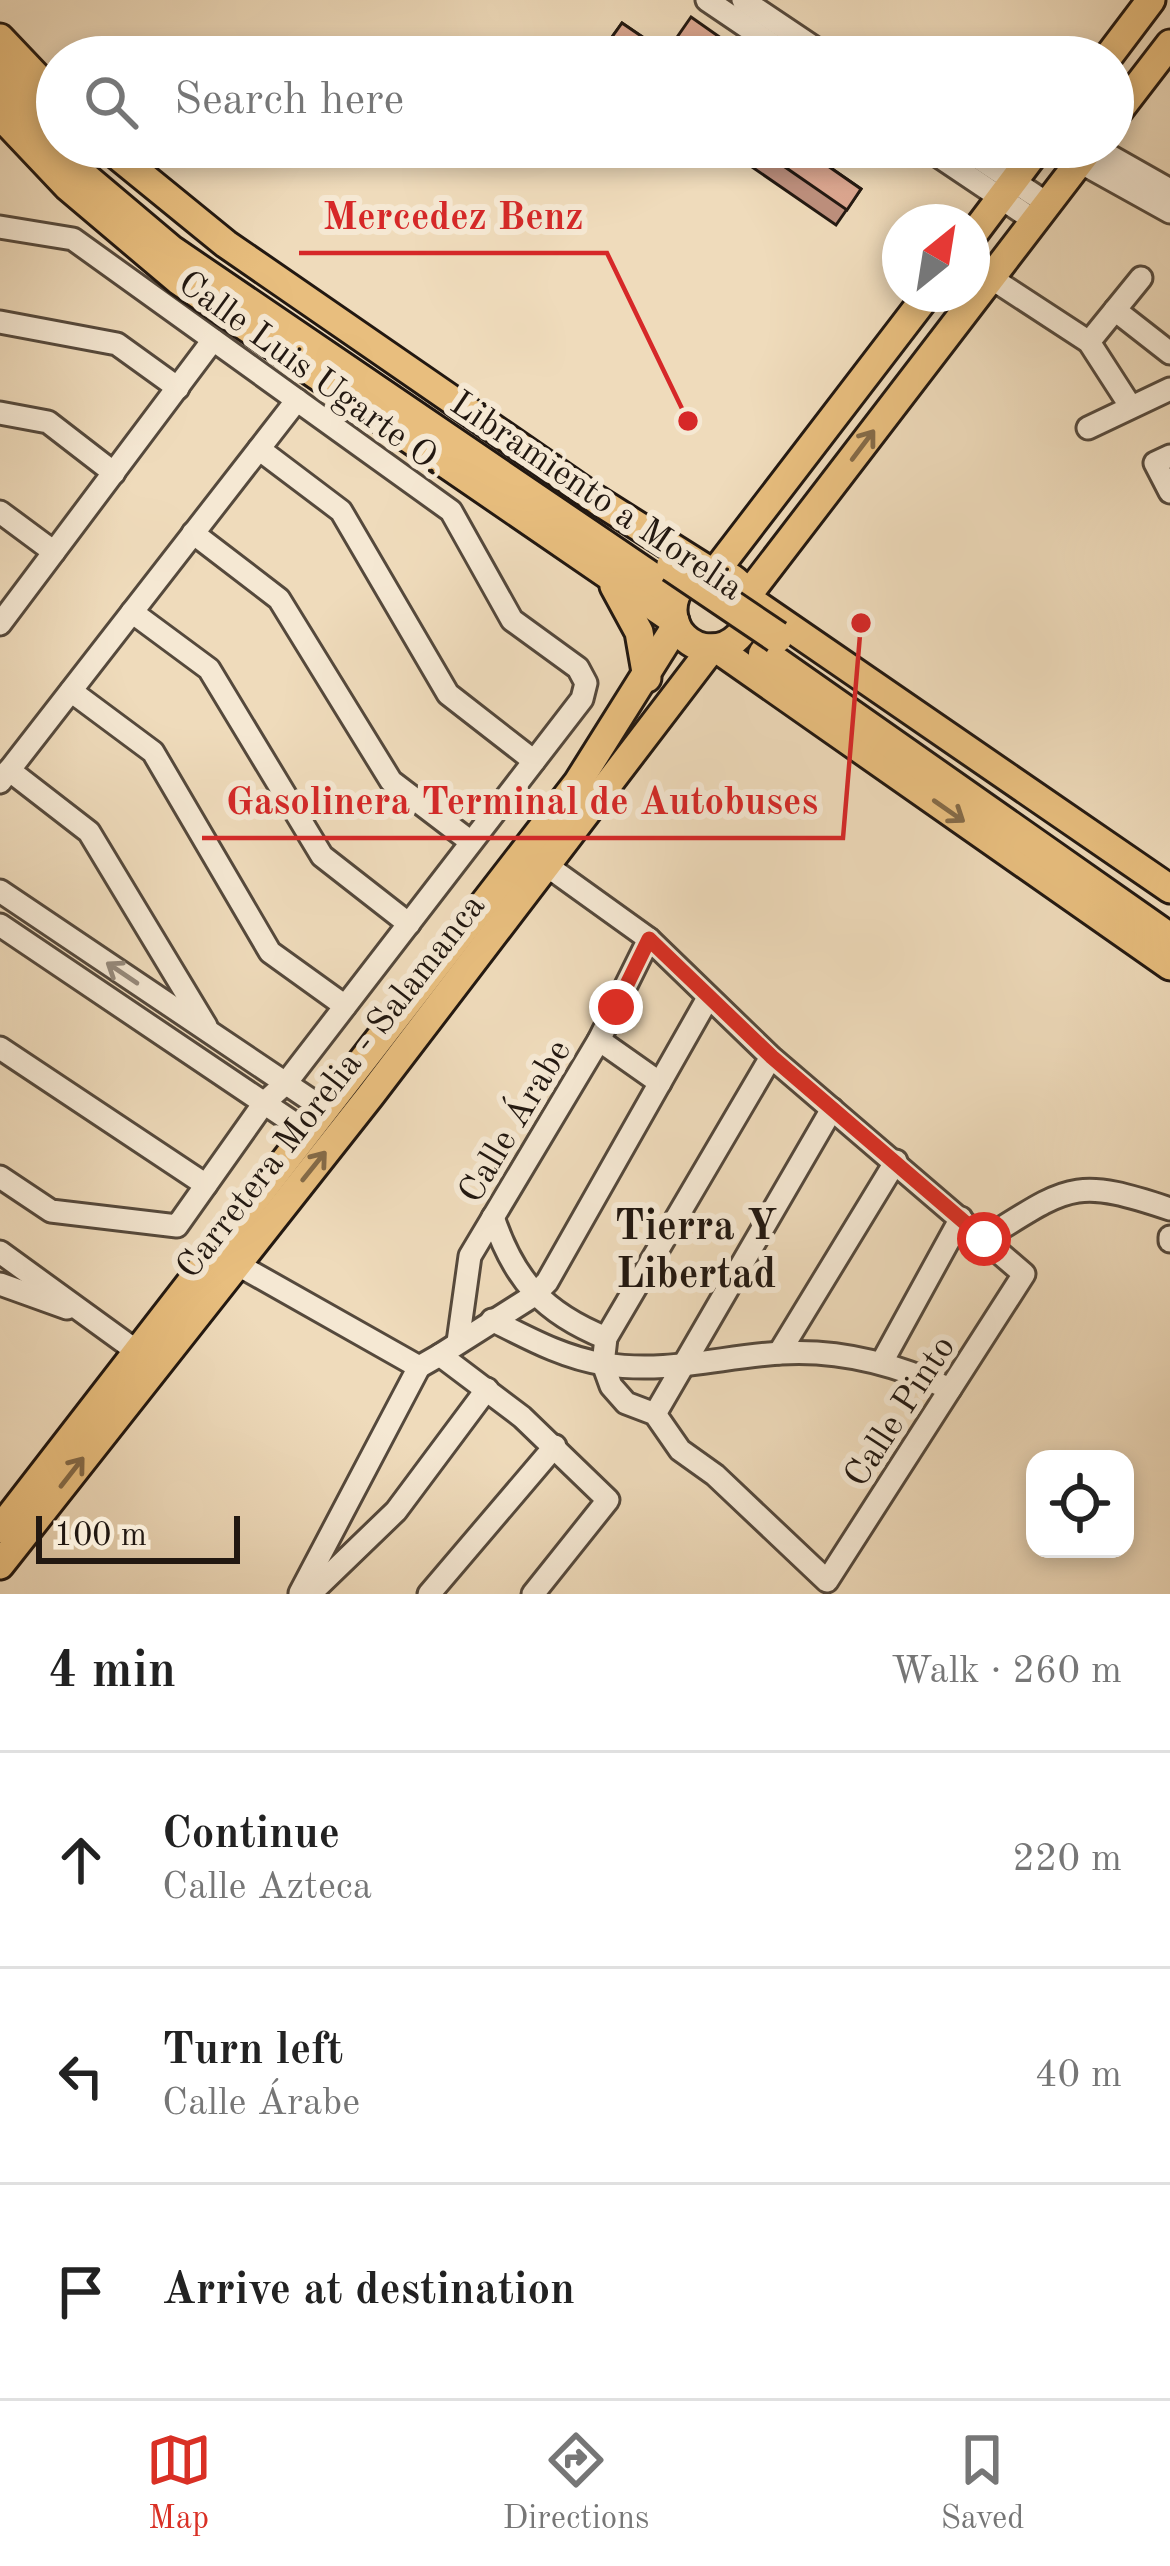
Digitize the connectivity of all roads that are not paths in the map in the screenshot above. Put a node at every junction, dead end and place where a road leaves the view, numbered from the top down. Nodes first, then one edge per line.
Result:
1 (707, 0) edge
2 (743, 0) edge
3 (1151, 0) edge
4 (760, 36) edge
5 (797, 36) edge
6 (1124, 36) edge
7 (0, 38) edge
8 (1170, 44) edge
9 (0, 64) edge
10 (36, 76) edge
11 (1134, 91) edge
12 (0, 93) edge
13 (36, 101) edge
14 (0, 115) edge
15 (36, 129) edge
16 (36, 153) edge
17 (50, 168) edge
18 (74, 168) edge
19 (106, 168) edge
20 (133, 168) edge
21 (965, 168) edge
22 (984, 168) edge
23 (1023, 168) edge
24 (1076, 168) edge
25 (1110, 168) edge
26 (1123, 168) edge
27 (1007, 190) junction
28 (1170, 190) edge
29 (990, 212) edge
30 (1170, 212) edge
31 (1041, 213) junction
32 (0, 227) edge
33 (991, 278) junction
34 (1141, 278) dead end
35 (1115, 310) junction
36 (914, 312) edge
37 (0, 322) edge
38 (213, 340) junction
39 (1089, 342) junction
40 (1170, 353) edge
41 (178, 388) junction
42 (1170, 389) edge
43 (297, 400) junction
44 (1130, 404) junction
45 (0, 413) edge
46 (1088, 428) dead end
47 (259, 448) junction
48 (1170, 456) edge
49 (114, 472) junction
50 (1170, 491) edge
51 (0, 512) edge
52 (756, 518) junction
53 (193, 533) junction
54 (788, 544) junction
55 (54, 552) junction
56 (585, 559) junction
57 (668, 566) junction
58 (713, 572) junction
59 (747, 597) junction
60 (132, 611) junction
61 (0, 624) edge
62 (676, 624) junction
63 (714, 648) junction
64 (773, 650) junction
65 (647, 678) junction
66 (71, 691) junction
67 (675, 695) junction
68 (534, 761) junction
69 (4, 776) edge
70 (472, 842) junction
71 (546, 866) junction
72 (1170, 889) edge
73 (0, 891) edge
74 (1170, 914) edge
75 (409, 924) junction
76 (0, 926) edge
77 (649, 939) junction
78 (1170, 939) edge
79 (1170, 966) edge
80 (708, 998) junction
81 (345, 1006) junction
82 (209, 1032) junction
83 (599, 1040) junction
84 (0, 1048) edge
85 (772, 1057) junction
86 (286, 1083) junction
87 (660, 1083) junction
88 (370, 1096) junction
89 (264, 1103) junction
90 (832, 1109) junction
91 (315, 1120) junction
92 (896, 1161) junction
93 (0, 1177) edge
94 (206, 1185) junction
95 (1170, 1209) edge
96 (493, 1217) junction
97 (961, 1218) junction
98 (984, 1239) junction
99 (0, 1252) edge
100 (236, 1263) junction
101 (0, 1285) edge
102 (533, 1296) junction
103 (92, 1316) junction
104 (492, 1320) junction
105 (606, 1337) junction
106 (449, 1349) junction
107 (779, 1353) junction
108 (146, 1358) junction
109 (882, 1362) junction
110 (603, 1364) junction
111 (419, 1367) junction
112 (682, 1368) junction
113 (487, 1389) junction
114 (950, 1389) junction
115 (655, 1414) junction
116 (555, 1446) junction
117 (0, 1528) edge
118 (0, 1564) edge
119 (300, 1594) edge
120 (310, 1594) edge
121 (429, 1594) edge
122 (533, 1594) edge

1 - 4 street
2 - 5 street
3 - 6 main road
7 - 10 main road
8 - 11 main road
9 - 13 highway
12 - 15 highway, Libramiento a Morelia
14 - 16 main road
17 - 56 main road
18 - 57 highway, Libramiento a Morelia
19 - 57 highway, Libramiento a Morelia
20 - 57 main road
21 - 27 street
22 - 27 street
23 - 27 main road
24 - 31 main road
25 - 30 street
26 - 28 street
27 - 29 main road
27 - 31 street
31 - 33 main road
32 - 38 street, Calle Luis Ugarte O.
33 - 39 street
54 -> 33 main road
34 - 35 street
35 - 39 street
35 - 40 street
36 - 52 main road
37 - 41 street
38 - 41 street
38 - 43 street, Calle Luis Ugarte O.
39 - 44 street
41 - 49 street
42 - 44 street
43 - 47 street
43 - 68 street, Calle Luis Ugarte O.
44 - 46 street
45 - 49 street
47 - 53 street
47 - 68 street
48 - 50 street
49 - 55 street
51 - 55 street
52 - 54 main road
52 - 57 main road
52 - 58 main road
53 - 60 street
53 - 70 street
54 - 59 main road
54 - 64 main road
55 - 61 street
56 - 62 main road
56 - 65 main road
57 - 58 main road
57 - 64 highway, Libramiento a Morelia
58 - 59 main road
58 - 62 main road
59 - 63 main road
59 - 64 main road
60 - 66 street
60 - 75 street
62 - 63 main road
62 - 65 main road, Carretera Morelia - Salamanca
63 - 64 main road
63 - 67 main road, Carretera Morelia - Salamanca
64 - 67 main road
64 - 72 main road
64 - 74 highway, Libramiento a Morelia
64 - 78 highway, Libramiento a Morelia
64 -> 79 main road
65 - 91 main road, Carretera Morelia - Salamanca
66 - 69 street
66 - 81 street
67 - 71 main road, Carretera Morelia - Salamanca
68 - 70 street
69 - 82 street
70 - 75 street
71 - 77 street
71 - 88 main road, Carretera Morelia - Salamanca
82 -> 73 street
75 - 81 street
76 - 89 street
77 - 80 street
77 - 83 street, Calle Árabe
80 - 85 street
80 - 87 street
81 - 86 street
82 - 86 street
83 - 87 street
83 - 96 street, Calle Árabe
84 - 94 street
85 - 90 street
85 - 105 street
86 - 89 street
86 - 91 street
87 - 102 street
88 - 91 main road
100 -> 88 main road, Carretera Morelia - Salamanca
89 - 91 street
89 - 94 street
90 - 92 street
90 - 112 street
91 - 108 main road, Carretera Morelia - Salamanca
92 - 97 street
92 - 107 street
93 - 94 street
95 - 98 street
96 - 102 street
96 - 106 street, Calle Árabe
97 - 98 street
97 - 109 street
98 - 114 street, Calle Pinto
99 - 103 street
100 - 108 main road, Carretera Morelia - Salamanca
100 - 111 street
101 - 103 street
102 - 104 street
102 - 105 street
103 - 108 street
104 - 106 street
104 - 110 street
105 - 110 street
106 - 111 street
106 - 113 street
107 - 109 street
107 - 112 street
108 - 117 main road, Carretera Morelia - Salamanca
118 -> 108 main road, Carretera Morelia - Salamanca
109 - 114 street
110 - 112 street
110 - 115 street
111 - 119 street
112 - 115 street
113 - 116 street
113 - 120 street
114 - 115 street, Calle Pinto
116 - 121 street
116 - 122 street

